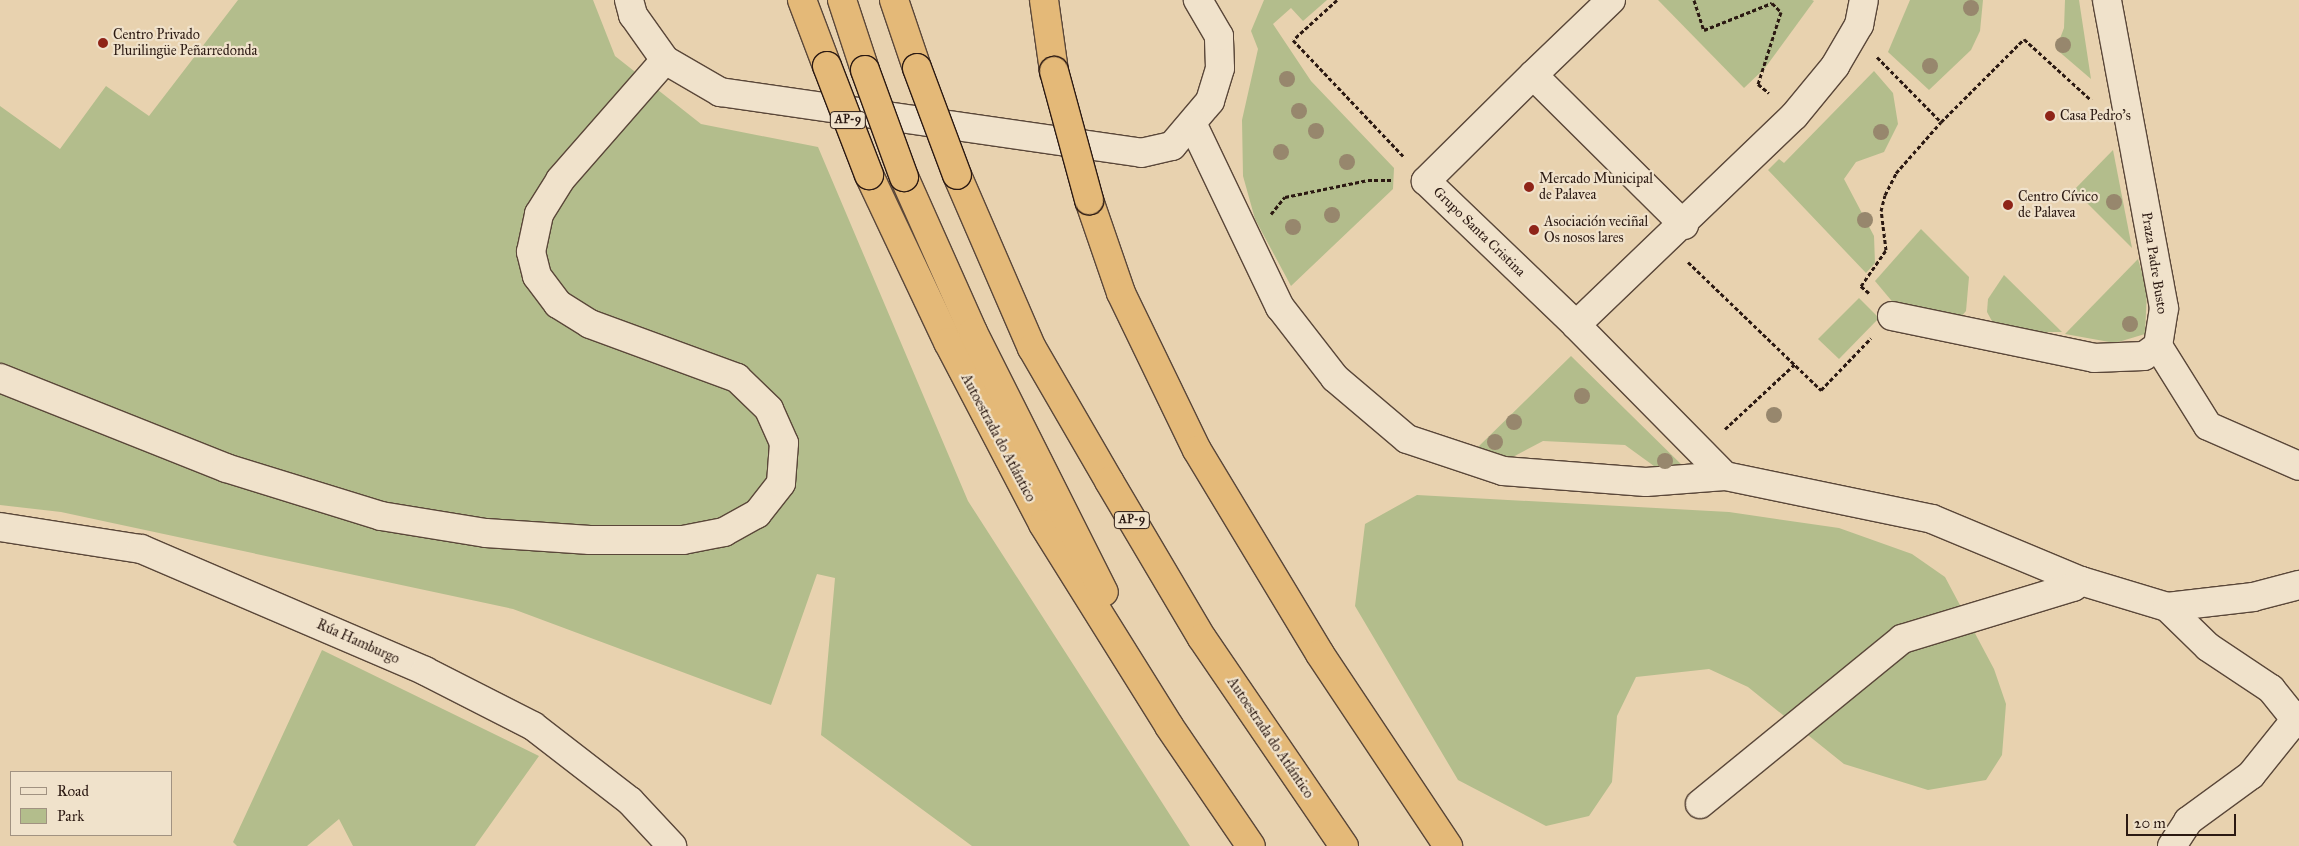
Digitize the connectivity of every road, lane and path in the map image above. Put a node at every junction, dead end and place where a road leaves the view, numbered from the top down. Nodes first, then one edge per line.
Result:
1 (629, 0) edge
2 (802, 0) edge
3 (842, 0) edge
4 (894, 0) edge
5 (1044, 0) edge
6 (1198, 0) edge
7 (1337, 0) edge
8 (1611, 0) edge
9 (1694, 0) edge
10 (1864, 0) edge
11 (2107, 0) edge
12 (665, 60) junction
13 (1869, 64) dead end
14 (1533, 75) junction
15 (2097, 106) dead end
16 (1794, 116) junction
17 (1941, 122) junction
18 (1193, 125) junction
19 (1426, 181) junction
20 (1675, 233) junction
21 (1249, 239) junction
22 (1892, 316) junction
23 (1576, 325) junction
24 (2158, 346) junction
25 (1795, 364) junction
26 (0, 378) edge
27 (1699, 454) junction
28 (2299, 466) edge
29 (1725, 476) junction
30 (0, 527) edge
31 (2081, 581) junction
32 (2299, 585) edge
33 (2166, 607) junction
34 (2298, 720) edge
35 (1169, 726) junction
36 (1700, 804) dead end
37 (672, 846) edge
38 (1251, 846) edge
39 (1344, 846) edge
40 (1448, 846) edge
41 (2172, 846) edge

1 - 12 street
2 - 35 highway, Autoestrada do Atlántico / AP-9, bridge
3 - 35 highway, bridge
4 - 39 highway, Autoestrada do Atlántico / AP-9, bridge
5 - 40 highway, bridge
6 - 18 street
7 - 19 path
8 - 14 street, Grupo Santa Cristina
9 - 16 path
10 - 16 street
11 - 24 street, Praza Padre Busto
12 - 18 street
12 - 26 street
13 - 17 path
14 - 19 street, Grupo Santa Cristina
14 - 20 street
15 - 17 path
16 - 20 street
17 - 22 path
18 - 21 street
19 - 21 path
19 - 23 street, Grupo Santa Cristina
20 - 23 street
20 - 25 path
21 - 29 street
22 - 24 street
22 - 25 path
23 - 27 street, Grupo Santa Cristina
24 - 28 street
25 - 27 path
27 - 29 street, Grupo Santa Cristina
29 - 31 street
30 - 37 street, Rúa Hamburgo
31 - 33 street
31 - 36 street
32 - 33 street
33 - 34 street
34 - 41 street
35 - 38 highway, Autoestrada do Atlántico / AP-9

